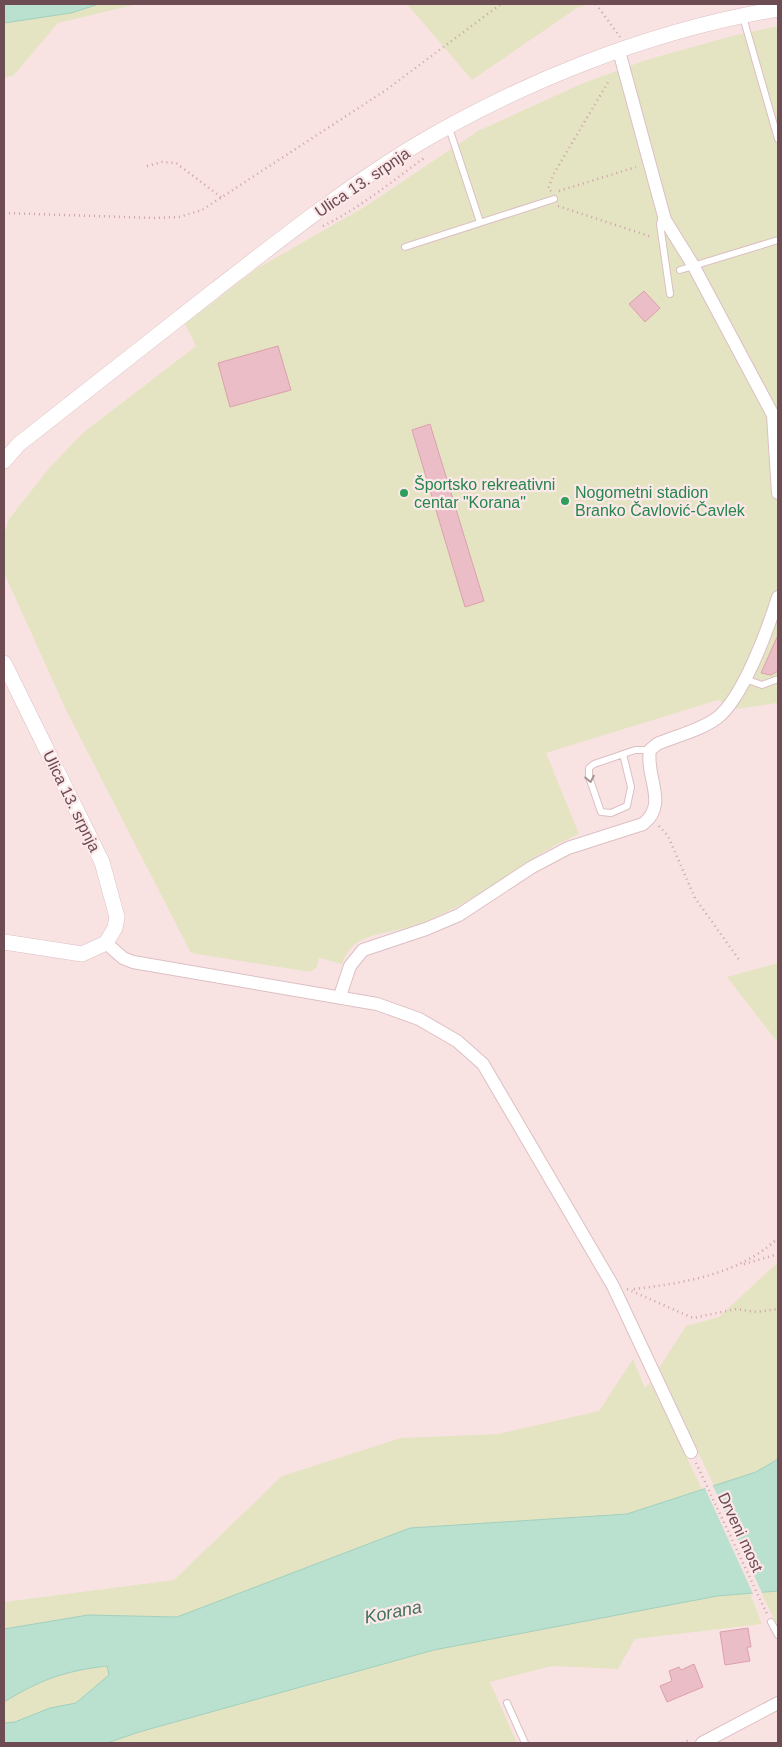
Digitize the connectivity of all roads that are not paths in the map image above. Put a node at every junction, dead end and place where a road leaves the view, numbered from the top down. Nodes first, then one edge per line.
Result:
1 (778, 9) edge
2 (742, 16) junction
3 (623, 50) junction
4 (448, 127) junction
5 (778, 139) edge
6 (554, 200) road end
7 (663, 213) junction
8 (480, 222) junction
9 (778, 240) edge
10 (405, 247) dead end
11 (693, 265) junction
12 (680, 270) dead end
13 (670, 294) dead end
14 (776, 414) edge
15 (4, 461) edge
16 (778, 493) edge
17 (778, 597) edge
18 (4, 663) edge
19 (778, 678) edge
20 (745, 679) junction
21 (650, 750) junction
22 (623, 754) junction
23 (4, 942) edge
24 (106, 942) junction
25 (340, 996) junction
26 (691, 1452) road end
27 (771, 1622) road end
28 (778, 1635) edge
29 (507, 1702) dead end
30 (778, 1703) edge
31 (525, 1743) edge
32 (702, 1743) edge

1 - 2 street, Ulica 13. srpnja
2 - 3 street, Ulica 13. srpnja
2 - 5 lane
3 - 4 street, Ulica 13. srpnja
3 - 7 street
4 - 8 lane
4 - 15 street, Ulica 13. srpnja
6 - 8 lane
7 - 11 street
7 - 13 lane
8 - 10 lane
9 - 11 lane
11 - 12 lane
11 - 14 street
14 - 16 street
17 - 20 street
18 - 24 street, Ulica 13. srpnja
19 - 20 lane
20 - 21 street
21 - 22 lane
21 - 25 street
22 -> 22 lane
23 - 24 street
24 - 25 street
25 - 26 street
27 - 28 lane
29 - 31 lane
30 - 32 street

